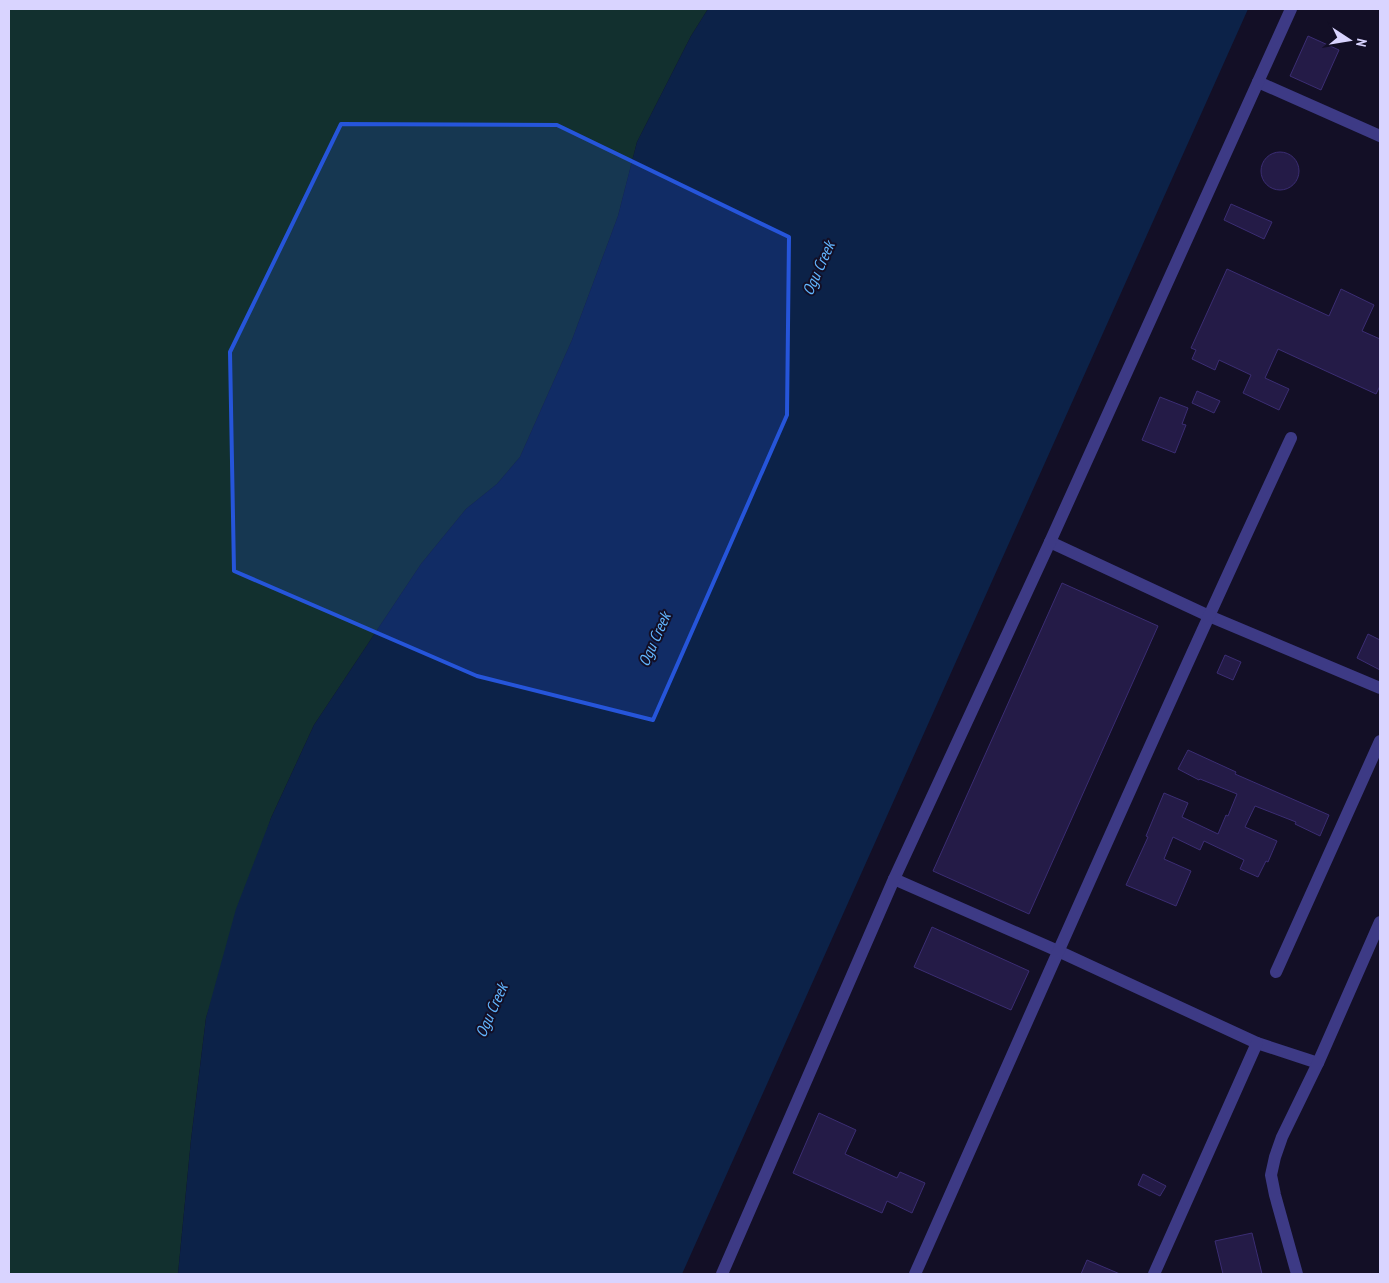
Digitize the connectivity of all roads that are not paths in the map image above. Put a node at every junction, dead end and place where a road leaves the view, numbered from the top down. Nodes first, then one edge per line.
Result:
1 (1291, 9) edge
2 (1258, 82) junction
3 (1380, 136) edge
4 (1291, 438) dead end
5 (1050, 542) junction
6 (1209, 616) junction
7 (1380, 688) edge
8 (1380, 741) edge
9 (894, 879) junction
10 (1380, 922) edge
11 (1058, 951) junction
12 (1276, 972) dead end
13 (1257, 1043) junction
14 (1318, 1063) junction
15 (722, 1274) edge
16 (915, 1274) edge
17 (1154, 1274) edge
18 (1298, 1274) edge

1 - 2 lane
2 - 3 lane
2 - 5 lane
4 - 6 lane
5 - 6 lane
5 - 9 lane
6 - 7 lane
6 - 11 lane
8 - 12 lane
9 - 11 lane
9 - 15 lane
10 - 14 lane
11 - 13 lane
11 - 16 lane
13 - 14 lane
13 - 17 lane
14 - 18 lane

